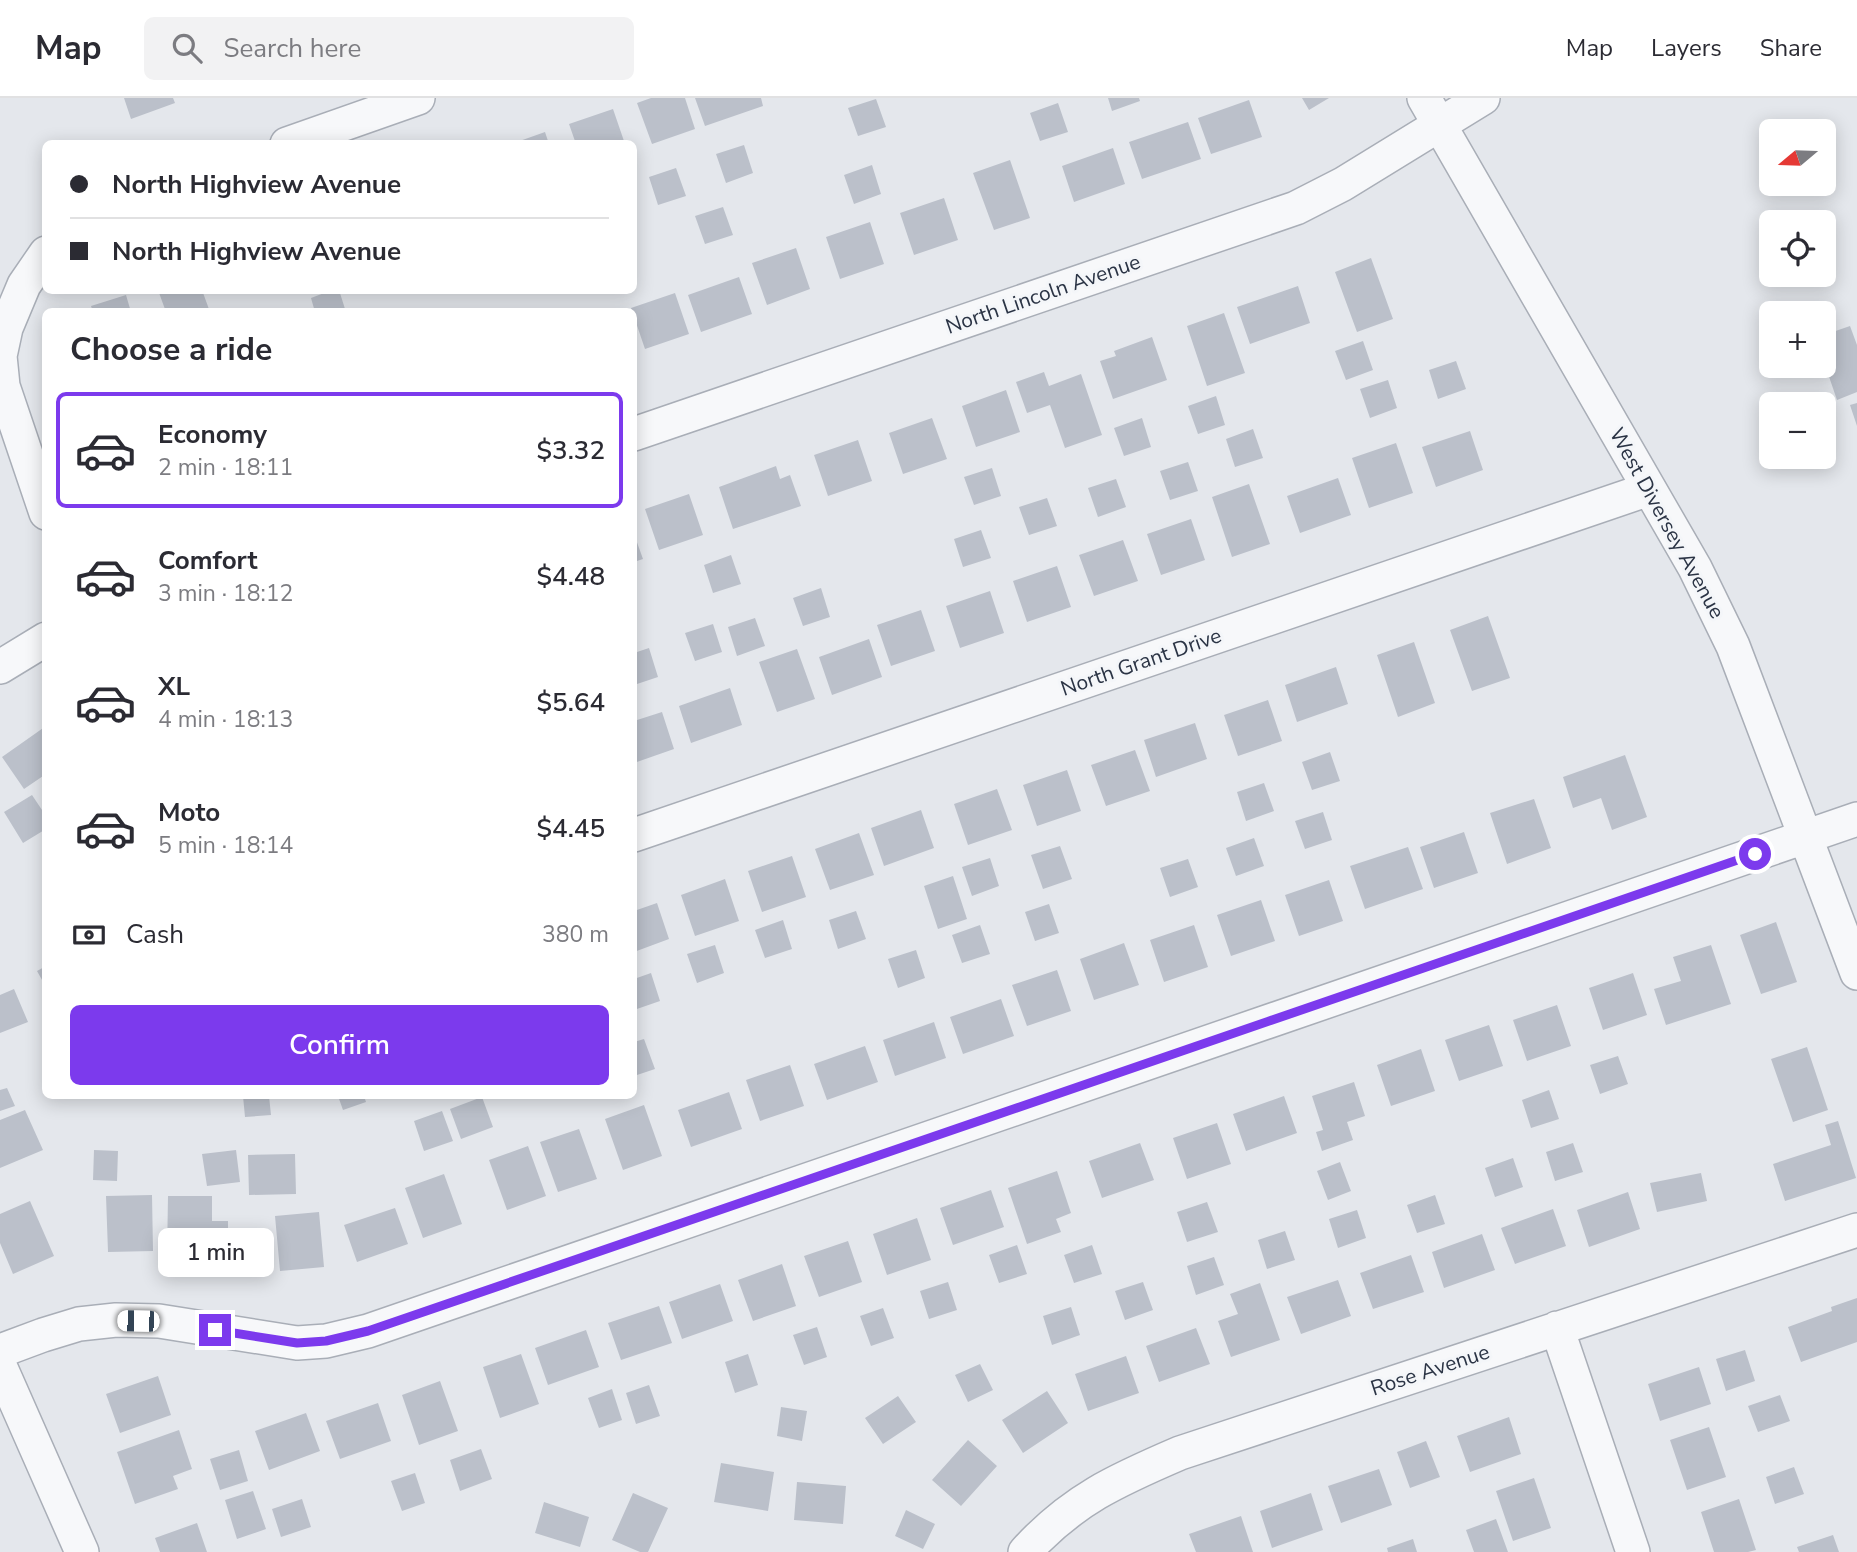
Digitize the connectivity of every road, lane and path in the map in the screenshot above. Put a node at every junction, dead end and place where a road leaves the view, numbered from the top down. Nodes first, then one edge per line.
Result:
1 (418, 98) edge
2 (1483, 98) edge
3 (1432, 111) edge
4 (298, 140) edge
5 (42, 260) edge
6 (637, 433) edge
7 (1649, 489) junction
8 (42, 501) edge
9 (42, 641) edge
10 (0, 667) edge
11 (1857, 819) edge
12 (637, 834) edge
13 (1807, 836) junction
14 (1857, 973) edge
15 (1857, 1230) edge
16 (1558, 1328) junction
17 (0, 1351) edge
18 (0, 1366) edge
19 (82, 1552) edge
20 (1025, 1552) edge
21 (1633, 1552) edge

1 - 4 street
2 - 3 street, North Lincoln Avenue
3 - 6 street, North Lincoln Avenue
3 - 7 street, West Diversey Avenue
5 - 8 street
7 - 12 street, North Grant Drive
7 - 13 street, West Diversey Avenue
9 - 10 street
11 - 13 street
13 - 14 street, West Diversey Avenue
13 - 17 street
15 - 16 street, Rose Avenue
16 - 20 street, Rose Avenue
16 - 21 street
18 - 19 street

